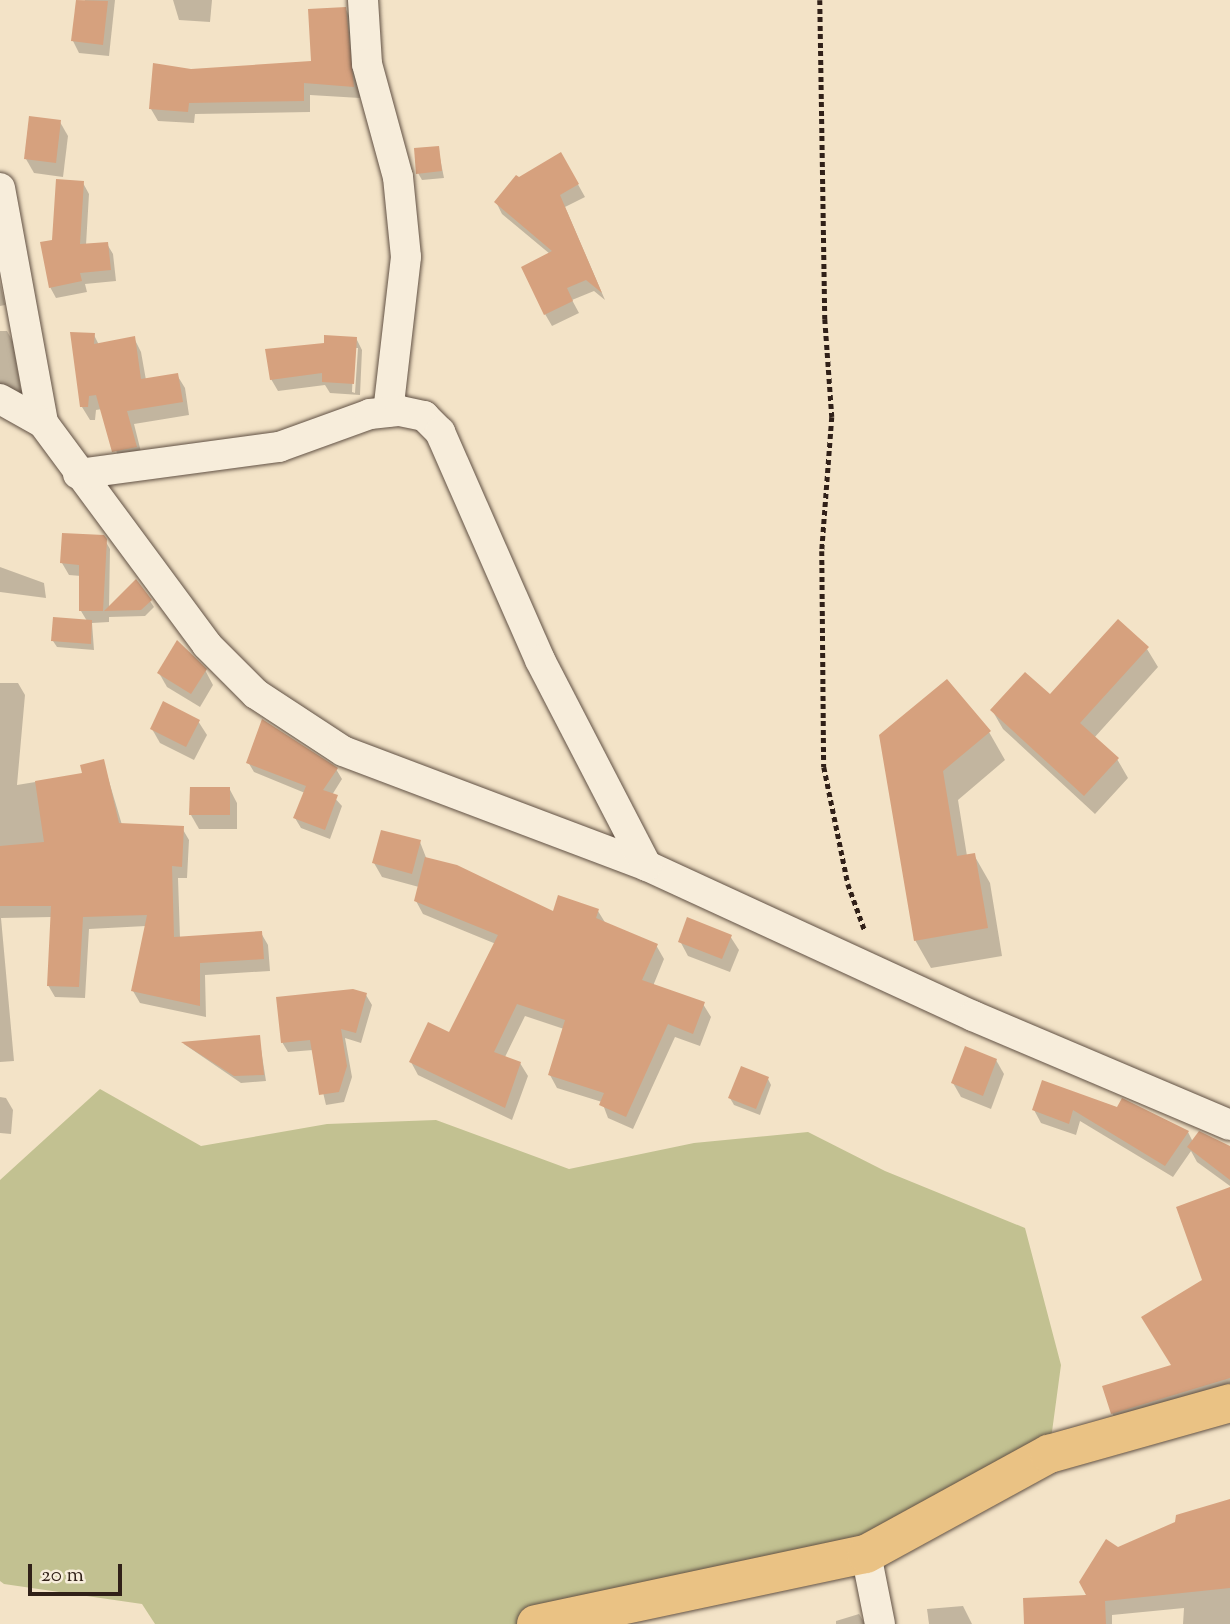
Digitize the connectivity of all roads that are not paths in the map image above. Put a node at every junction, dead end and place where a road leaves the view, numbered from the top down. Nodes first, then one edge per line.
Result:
1 (363, 0) edge
2 (0, 188) edge
3 (0, 399) edge
4 (387, 412) junction
5 (43, 423) junction
6 (78, 474) junction
7 (648, 866) junction
8 (1230, 1125) edge
9 (1230, 1403) edge
10 (866, 1554) junction
11 (536, 1624) edge
12 (880, 1624) edge

1 - 4 street
2 - 5 street
3 - 5 street
4 - 6 street
4 - 7 street
5 - 6 street
6 - 7 street
7 - 8 street
9 - 10 highway
10 - 11 highway
10 - 12 street

